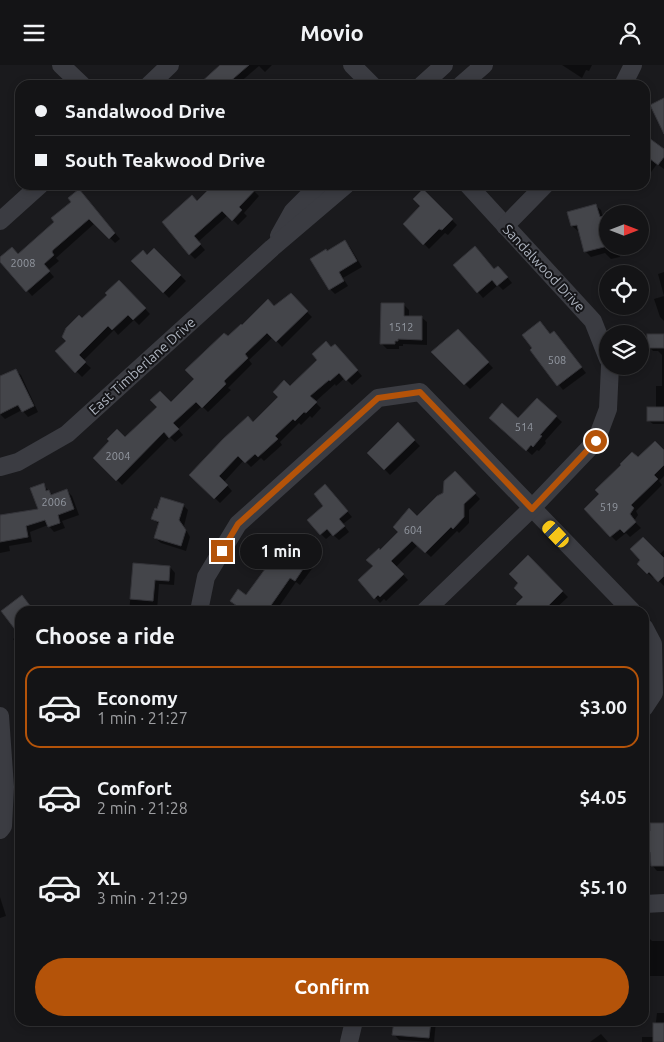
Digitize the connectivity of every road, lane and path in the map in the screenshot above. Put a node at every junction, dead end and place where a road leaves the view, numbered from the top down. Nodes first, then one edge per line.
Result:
1 (61, 65) edge
2 (170, 65) edge
3 (352, 65) edge
4 (444, 65) edge
5 (484, 65) edge
6 (633, 65) edge
7 (77, 80) edge
8 (154, 80) edge
9 (367, 80) edge
10 (428, 80) edge
11 (467, 80) edge
12 (626, 80) edge
13 (34, 190) edge
14 (314, 190) edge
15 (340, 190) edge
16 (473, 190) edge
17 (540, 190) edge
18 (0, 221) edge
19 (505, 226) junction
20 (272, 248) junction
21 (599, 336) edge
22 (610, 375) edge
23 (0, 467) edge
24 (532, 509) junction
25 (200, 606) edge
26 (430, 606) edge
27 (627, 606) edge
28 (649, 633) edge
29 (658, 644) edge
30 (649, 700) edge
31 (0, 716) edge
32 (0, 830) edge
33 (664, 903) edge
34 (649, 904) edge
35 (353, 1026) edge
36 (349, 1042) edge

1 - 7 street
2 - 8 street
3 - 9 street
4 - 10 street
5 - 11 street
6 - 12 street
13 - 18 street
14 - 20 street, East Timberlane Drive
15 - 20 street, East Timberlane Drive
16 - 19 street, Sandalwood Drive
17 - 19 street
19 - 21 street, Sandalwood Drive
20 - 23 street, East Timberlane Drive
22 - 24 street
24 - 25 street
24 - 26 street
24 - 27 street
28 - 29 street
29 - 30 street
31 - 32 street
33 - 34 street
35 - 36 street

